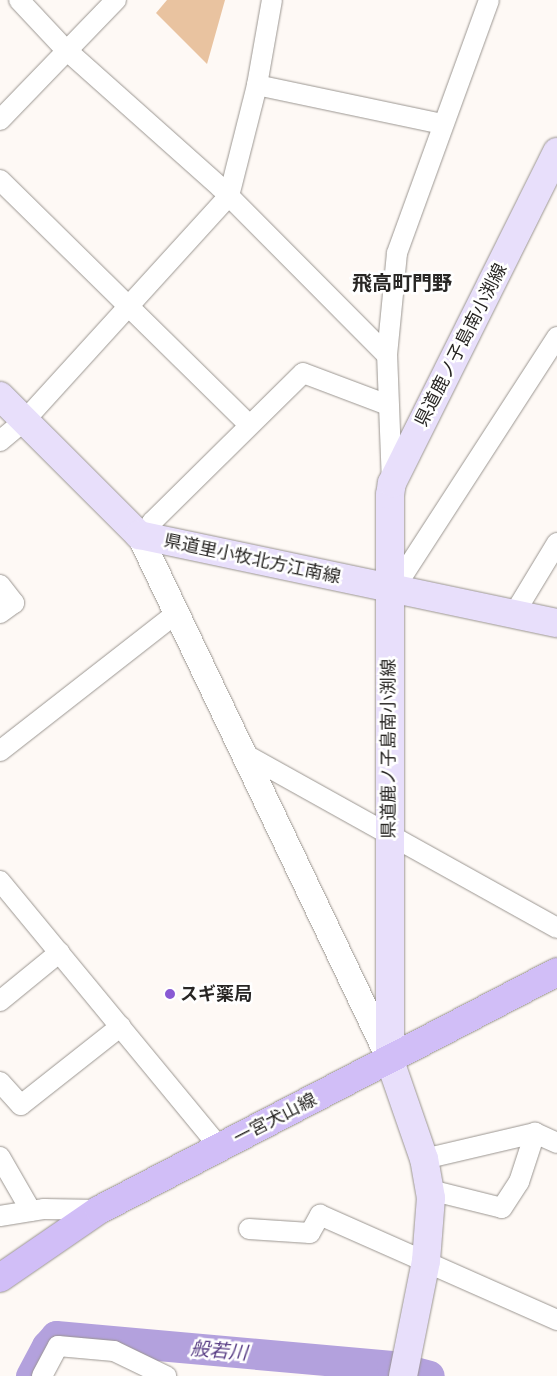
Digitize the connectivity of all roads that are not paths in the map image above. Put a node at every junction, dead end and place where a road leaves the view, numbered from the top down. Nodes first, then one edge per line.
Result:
1 (19, 0) edge
2 (116, 0) edge
3 (272, 0) edge
4 (489, 0) edge
5 (67, 50) junction
6 (257, 85) junction
7 (0, 120) edge
8 (442, 124) junction
9 (557, 152) edge
10 (0, 180) edge
11 (229, 196) junction
12 (128, 309) junction
13 (555, 345) edge
14 (387, 355) junction
15 (0, 396) edge
16 (388, 405) junction
17 (25, 420) junction
18 (249, 425) junction
19 (0, 441) edge
20 (392, 483) junction
21 (142, 535) junction
22 (557, 544) edge
23 (0, 585) edge
24 (392, 588) junction
25 (178, 612) junction
26 (0, 613) edge
27 (514, 614) junction
28 (557, 624) edge
29 (0, 751) edge
30 (241, 752) junction
31 (390, 834) junction
32 (0, 881) edge
33 (557, 928) edge
34 (60, 952) junction
35 (557, 972) edge
36 (0, 1002) edge
37 (121, 1026) junction
38 (390, 1061) junction
39 (0, 1082) edge
40 (535, 1133) junction
41 (557, 1142) edge
42 (219, 1147) junction
43 (0, 1157) edge
44 (424, 1159) junction
45 (430, 1190) junction
46 (98, 1210) junction
47 (31, 1211) junction
48 (0, 1216) edge
49 (249, 1229) dead end
50 (426, 1261) junction
51 (0, 1278) edge
52 (557, 1320) edge
53 (42, 1376) edge
54 (166, 1376) edge
55 (403, 1376) edge

1 - 5 street
2 - 5 street
3 - 6 street
4 - 8 street
5 - 7 street
5 - 11 street
6 - 8 street
6 - 11 street
8 - 14 street
9 - 20 main road, 県道鹿ノ子島南小渕線
10 - 12 street
11 - 12 street
11 - 14 street
12 - 17 street
12 - 18 street
13 - 24 street
14 - 16 street
15 - 17 main road, 県道里小牧北方江南線
16 - 18 street
16 - 20 street
17 - 19 street
17 - 21 main road, 県道里小牧北方江南線
18 - 21 street
20 - 24 main road, 県道鹿ノ子島南小渕線
21 - 24 main road, 県道里小牧北方江南線
21 - 25 street
22 - 27 street
23 - 26 street
24 - 27 main road, 県道里小牧北方江南線
24 - 31 main road, 県道鹿ノ子島南小渕線
25 - 29 street
25 - 30 street
27 - 28 main road, 県道里小牧北方江南線
30 - 31 street
30 - 38 street
31 - 33 street
31 - 38 main road, 県道鹿ノ子島南小渕線
32 - 34 street
34 - 36 street
34 - 37 street
35 - 38 main road, 一宮犬山線
37 - 39 street
37 - 42 street
38 - 42 main road, 一宮犬山線
38 - 44 main road, 県道鹿ノ子島南小渕線
40 - 41 street
40 - 44 street
40 - 45 street
42 - 46 main road, 一宮犬山線
43 - 47 street
44 - 45 main road, 県道鹿ノ子島南小渕線
45 - 50 main road, 県道鹿ノ子島南小渕線
46 - 47 street
46 - 51 main road, 一宮犬山線
47 - 48 street
49 - 50 street
50 - 52 street
50 - 55 main road, 県道鹿ノ子島南小渕線
53 - 54 street

